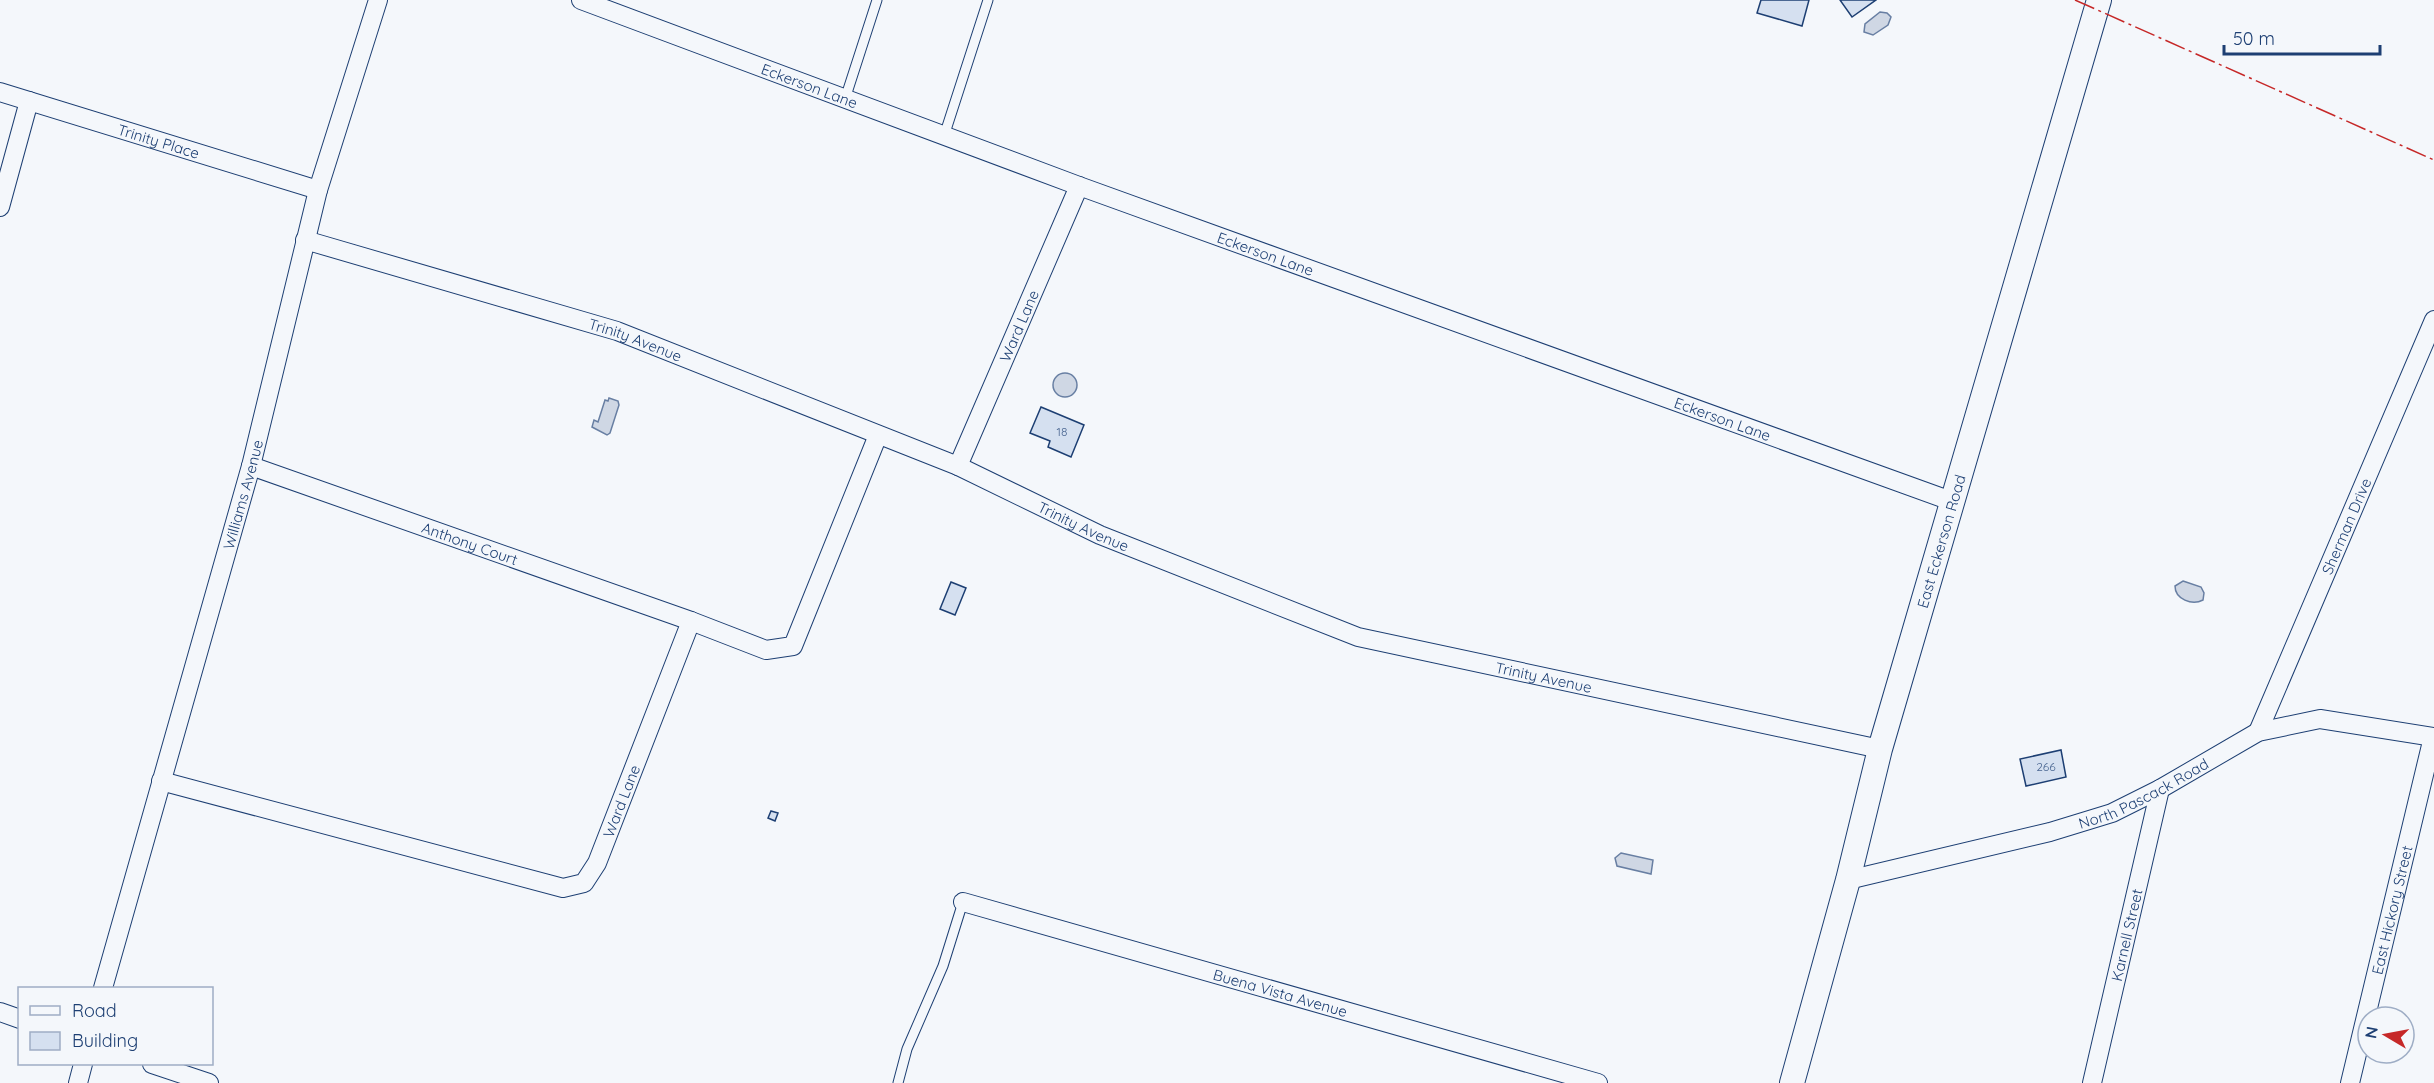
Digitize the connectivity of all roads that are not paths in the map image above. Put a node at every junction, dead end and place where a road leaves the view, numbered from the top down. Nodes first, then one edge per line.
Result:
1 (378, 0) edge
2 (581, 0) edge
3 (877, 0) edge
4 (988, 0) edge
5 (2098, 0) edge
6 (0, 92) edge
7 (845, 99) junction
8 (29, 101) junction
9 (944, 136) junction
10 (1079, 186) junction
11 (318, 190) junction
12 (0, 207) edge
13 (305, 240) junction
14 (2434, 320) edge
15 (878, 435) junction
16 (251, 466) junction
17 (958, 466) junction
18 (1951, 501) junction
19 (691, 621) junction
20 (2258, 732) junction
21 (2434, 737) edge
22 (1880, 749) junction
23 (161, 781) junction
24 (2160, 789) junction
25 (1848, 880) junction
26 (963, 902) joint
27 (103, 987) edge
28 (0, 1012) edge
29 (18, 1018) edge
30 (83, 1065) edge
31 (155, 1065) edge
32 (78, 1083) edge
33 (210, 1083) edge
34 (898, 1083) edge
35 (1598, 1083) edge
36 (1792, 1083) edge
37 (2092, 1083) edge
38 (2350, 1083) edge

1 - 11 street, Williams Avenue
2 - 7 street, Eckerson Lane
3 - 7 lane
4 - 9 lane
5 - 18 street, East Eckerson Road
6 - 8 street, Trinity Place
7 - 9 street, Eckerson Lane
8 - 11 street, Trinity Place
8 - 12 street
9 - 10 street, Eckerson Lane
10 - 17 street, Ward Lane
10 - 18 street, Eckerson Lane
11 - 13 street, Williams Avenue
13 - 15 street, Trinity Avenue
13 - 16 street, Williams Avenue
14 - 20 street, Sherman Drive
15 - 17 street, Trinity Avenue
15 - 19 street
16 - 19 street, Anthony Court
16 - 23 street, Williams Avenue
17 - 22 street, Trinity Avenue
18 - 22 street, East Eckerson Road
19 - 23 street, Ward Lane
20 - 21 street, North Pascack Road
20 - 24 street, North Pascack Road
21 - 38 street, East Hickory Street
22 - 25 street, East Eckerson Road
23 - 27 street, Williams Avenue
24 - 25 street, North Pascack Road
24 - 37 street, Karnell Street
25 - 36 street, East Eckerson Road
26 - 34 lane
26 - 35 street, Buena Vista Avenue
28 - 29 street
30 - 32 street
31 - 33 street

